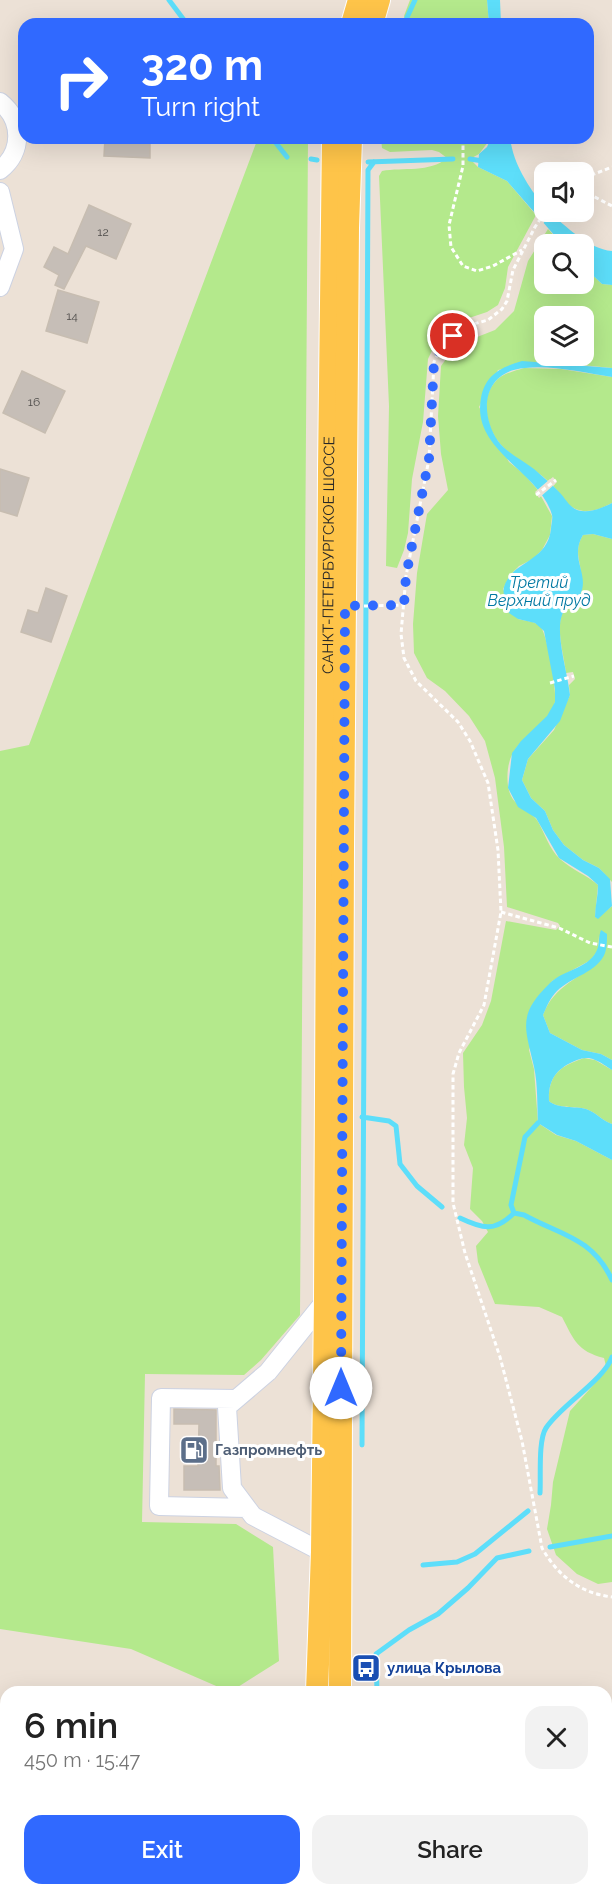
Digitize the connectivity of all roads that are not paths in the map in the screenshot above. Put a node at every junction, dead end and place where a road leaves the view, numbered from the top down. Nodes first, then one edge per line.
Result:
1 (359, 0) edge
2 (379, 0) edge
3 (354, 18) edge
4 (374, 18) edge
5 (0, 102) edge
6 (333, 144) edge
7 (351, 144) edge
8 (0, 170) edge
9 (0, 192) edge
10 (0, 287) edge
11 (325, 1301) junction
12 (236, 1399) junction
13 (247, 1508) junction
14 (322, 1552) junction
15 (317, 1686) edge
16 (340, 1686) edge

1 - 3 main road
2 - 4 main road
5 - 8 street
6 - 11 main road, САНКТ-ПЕТЕРБУРГСКОЕ ШОССЕ
7 - 16 main road, САНКТ-ПЕТЕРБУРГСКОЕ ШОССЕ
9 - 10 street
11 - 12 street
11 - 14 main road, САНКТ-ПЕТЕРБУРГСКОЕ ШОССЕ
12 - 13 street
12 - 13 street
13 - 14 street
14 - 15 main road, САНКТ-ПЕТЕРБУРГСКОЕ ШОССЕ

